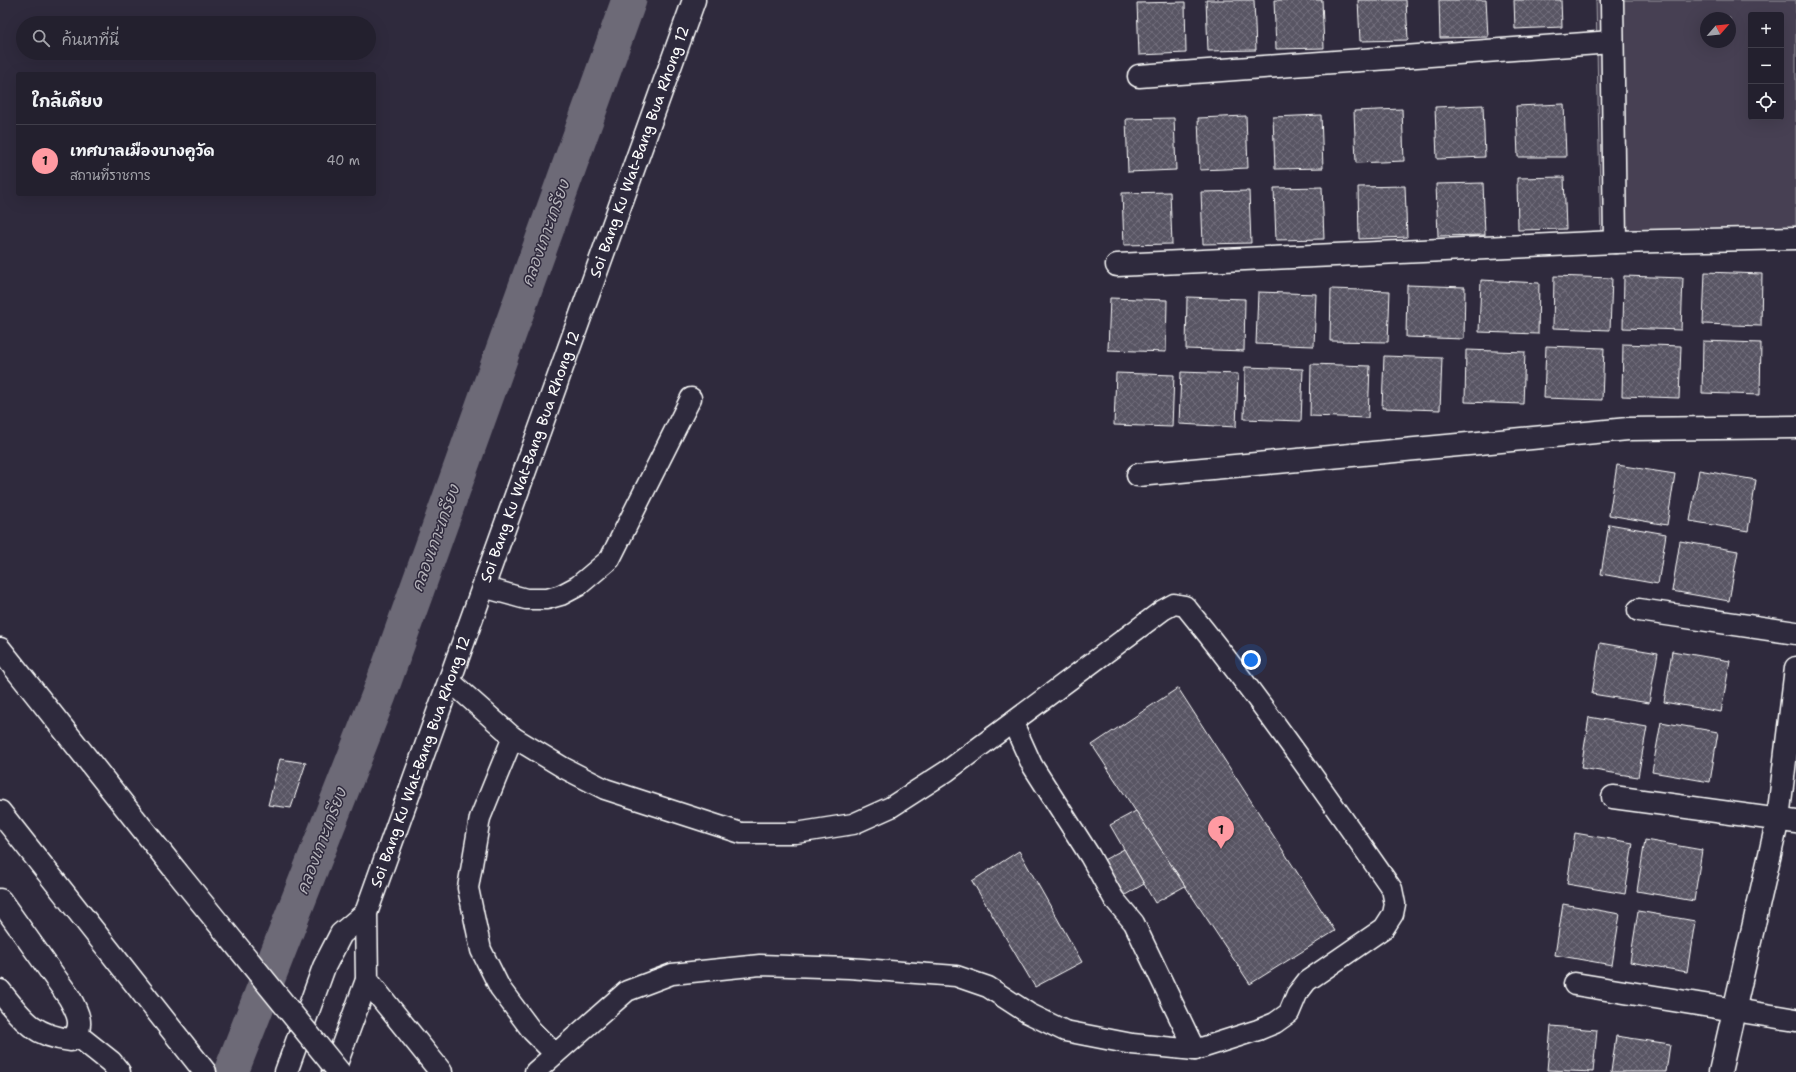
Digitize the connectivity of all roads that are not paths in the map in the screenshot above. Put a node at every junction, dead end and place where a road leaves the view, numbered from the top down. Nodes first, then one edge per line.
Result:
1 (694, 0) edge
2 (1612, 0) edge
3 (1612, 42) junction
4 (1139, 76) dead end
5 (1796, 238) edge
6 (1615, 242) junction
7 (1117, 265) dead end
8 (692, 398) dead end
9 (1796, 427) edge
10 (1138, 475) dead end
11 (483, 587) junction
12 (1639, 610) dead end
13 (1796, 633) edge
14 (0, 649) edge
15 (1796, 668) edge
16 (450, 681) junction
17 (1013, 723) junction
18 (513, 737) junction
19 (1613, 797) dead end
20 (0, 812) edge
21 (1787, 821) edge
22 (0, 900) edge
23 (366, 913) junction
24 (368, 980) junction
25 (1576, 984) dead end
26 (0, 991) edge
27 (1735, 1010) junction
28 (1796, 1020) edge
29 (77, 1035) junction
30 (1195, 1050) junction
31 (555, 1054) junction
32 (119, 1072) edge
33 (205, 1072) edge
34 (286, 1072) edge
35 (333, 1072) edge
36 (339, 1072) edge
37 (441, 1072) edge
38 (535, 1072) edge
39 (1720, 1072) edge

1 - 11 street, Soi Bang Ku Wat-Bang Bua Rhong 12
2 - 3 street
3 - 4 street
3 - 6 street
5 - 6 street
6 - 7 street
8 - 11 lane
9 - 10 street
11 - 16 street, Soi Bang Ku Wat-Bang Bua Rhong 12
12 - 13 street
14 - 36 street, bridge
15 - 21 street
16 - 18 lane
16 - 23 street, Soi Bang Ku Wat-Bang Bua Rhong 12
17 - 18 lane
17 - 30 lane
17 - 30 lane
18 - 31 lane
19 - 21 street
20 - 33 street
21 - 27 street
22 - 29 street
23 - 24 street
23 - 34 street
24 - 35 street
24 - 37 street
25 - 27 street
26 - 29 street
27 - 28 street
27 - 39 street
29 - 32 street
30 - 31 lane
31 - 38 lane

